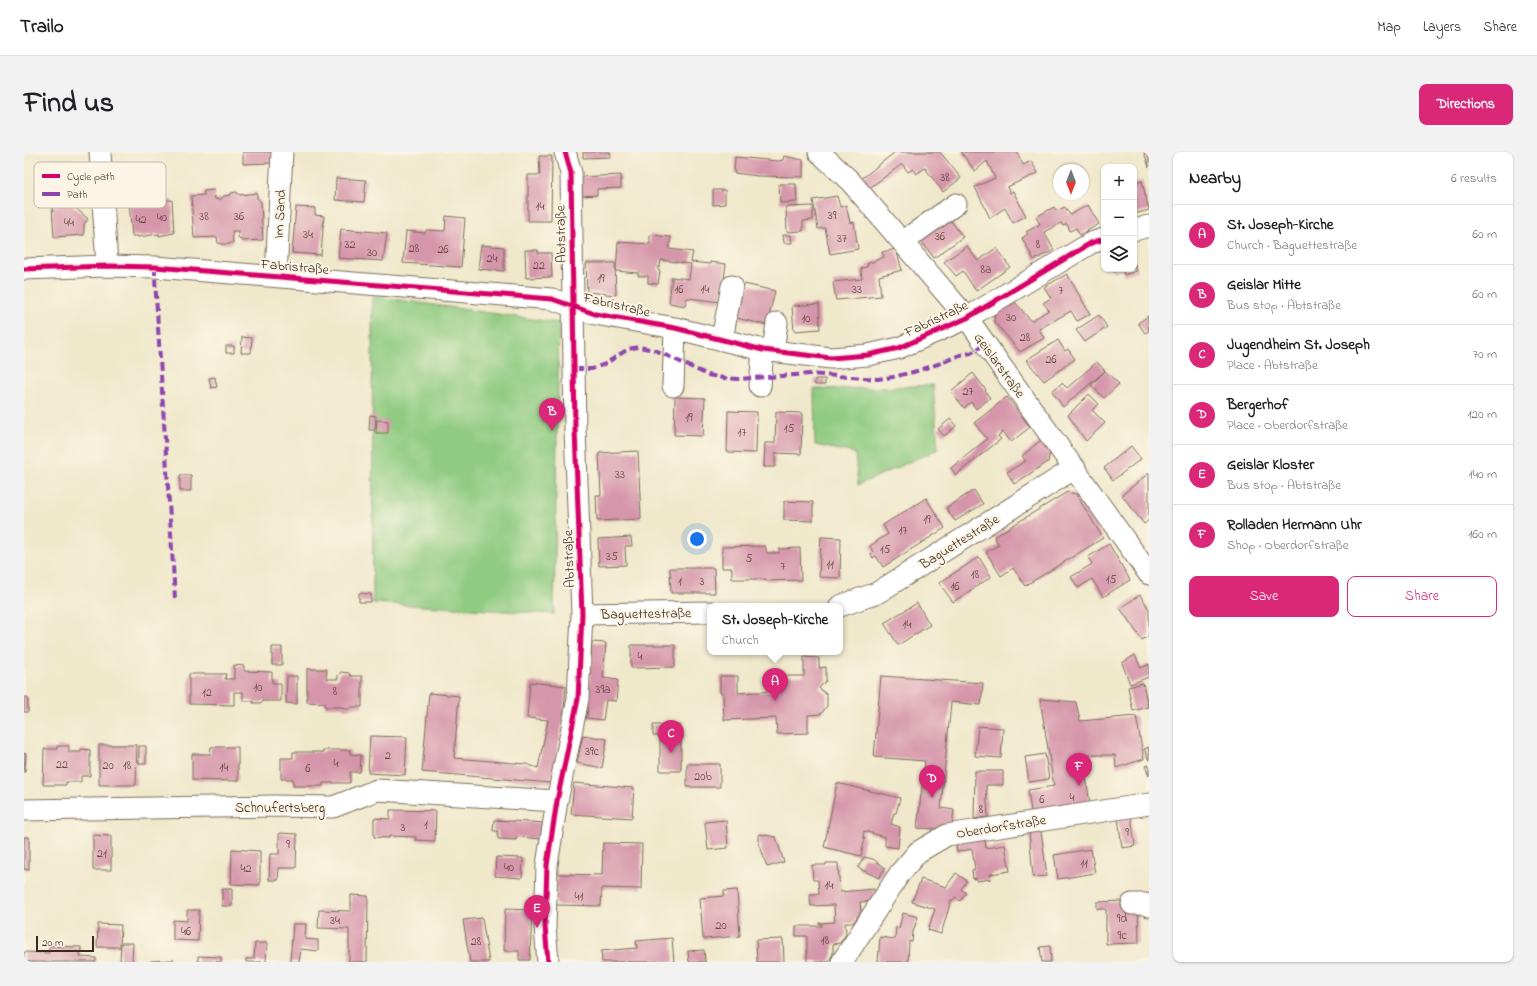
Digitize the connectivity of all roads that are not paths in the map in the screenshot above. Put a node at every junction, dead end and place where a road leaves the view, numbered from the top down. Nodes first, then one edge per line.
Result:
1 (100, 152) edge
2 (282, 152) edge
3 (565, 152) edge
4 (819, 152) edge
5 (101, 162) edge
6 (956, 204) dead end
7 (103, 208) edge
8 (1149, 226) edge
9 (1137, 229) edge
10 (1101, 240) edge
11 (902, 242) junction
12 (107, 266) junction
13 (24, 269) edge
14 (276, 276) junction
15 (732, 286) dead end
16 (573, 306) junction
17 (967, 318) junction
18 (777, 323) dead end
19 (675, 328) junction
20 (722, 339) junction
21 (768, 351) junction
22 (673, 386) dead end
23 (760, 386) dead end
24 (1075, 468) junction
25 (1149, 574) edge
26 (843, 605) edge
27 (707, 612) edge
28 (582, 614) junction
29 (557, 801) junction
30 (1149, 804) edge
31 (24, 810) edge
32 (548, 962) edge
33 (842, 962) edge

1 - 5 street
2 - 14 street, Im Sand
3 - 16 street, Abtstraße
4 - 11 street, Geislarstraße
6 - 11 street
7 - 12 street
8 - 9 street
10 - 17 street, Fabristraße
11 - 17 street, Geislarstraße
12 - 13 street, Fabristraße
12 - 14 street, Fabristraße
14 - 16 street, Fabristraße
15 - 20 street
16 - 19 street, Fabristraße
16 - 28 street, Abtstraße
17 - 21 street, Fabristraße
17 - 24 street, Geislarstraße
18 - 21 street
19 - 20 street, Fabristraße
19 - 22 street
20 - 21 street, Fabristraße
21 - 23 street
24 - 25 street, Geislarstraße
24 - 26 street, Baguettestraße
27 - 28 street, Baguettestraße
28 - 29 street, Abtstraße
29 - 31 street, Schnufertsberg
29 - 32 street, Abtstraße
30 - 33 street, Oberdorfstraße

